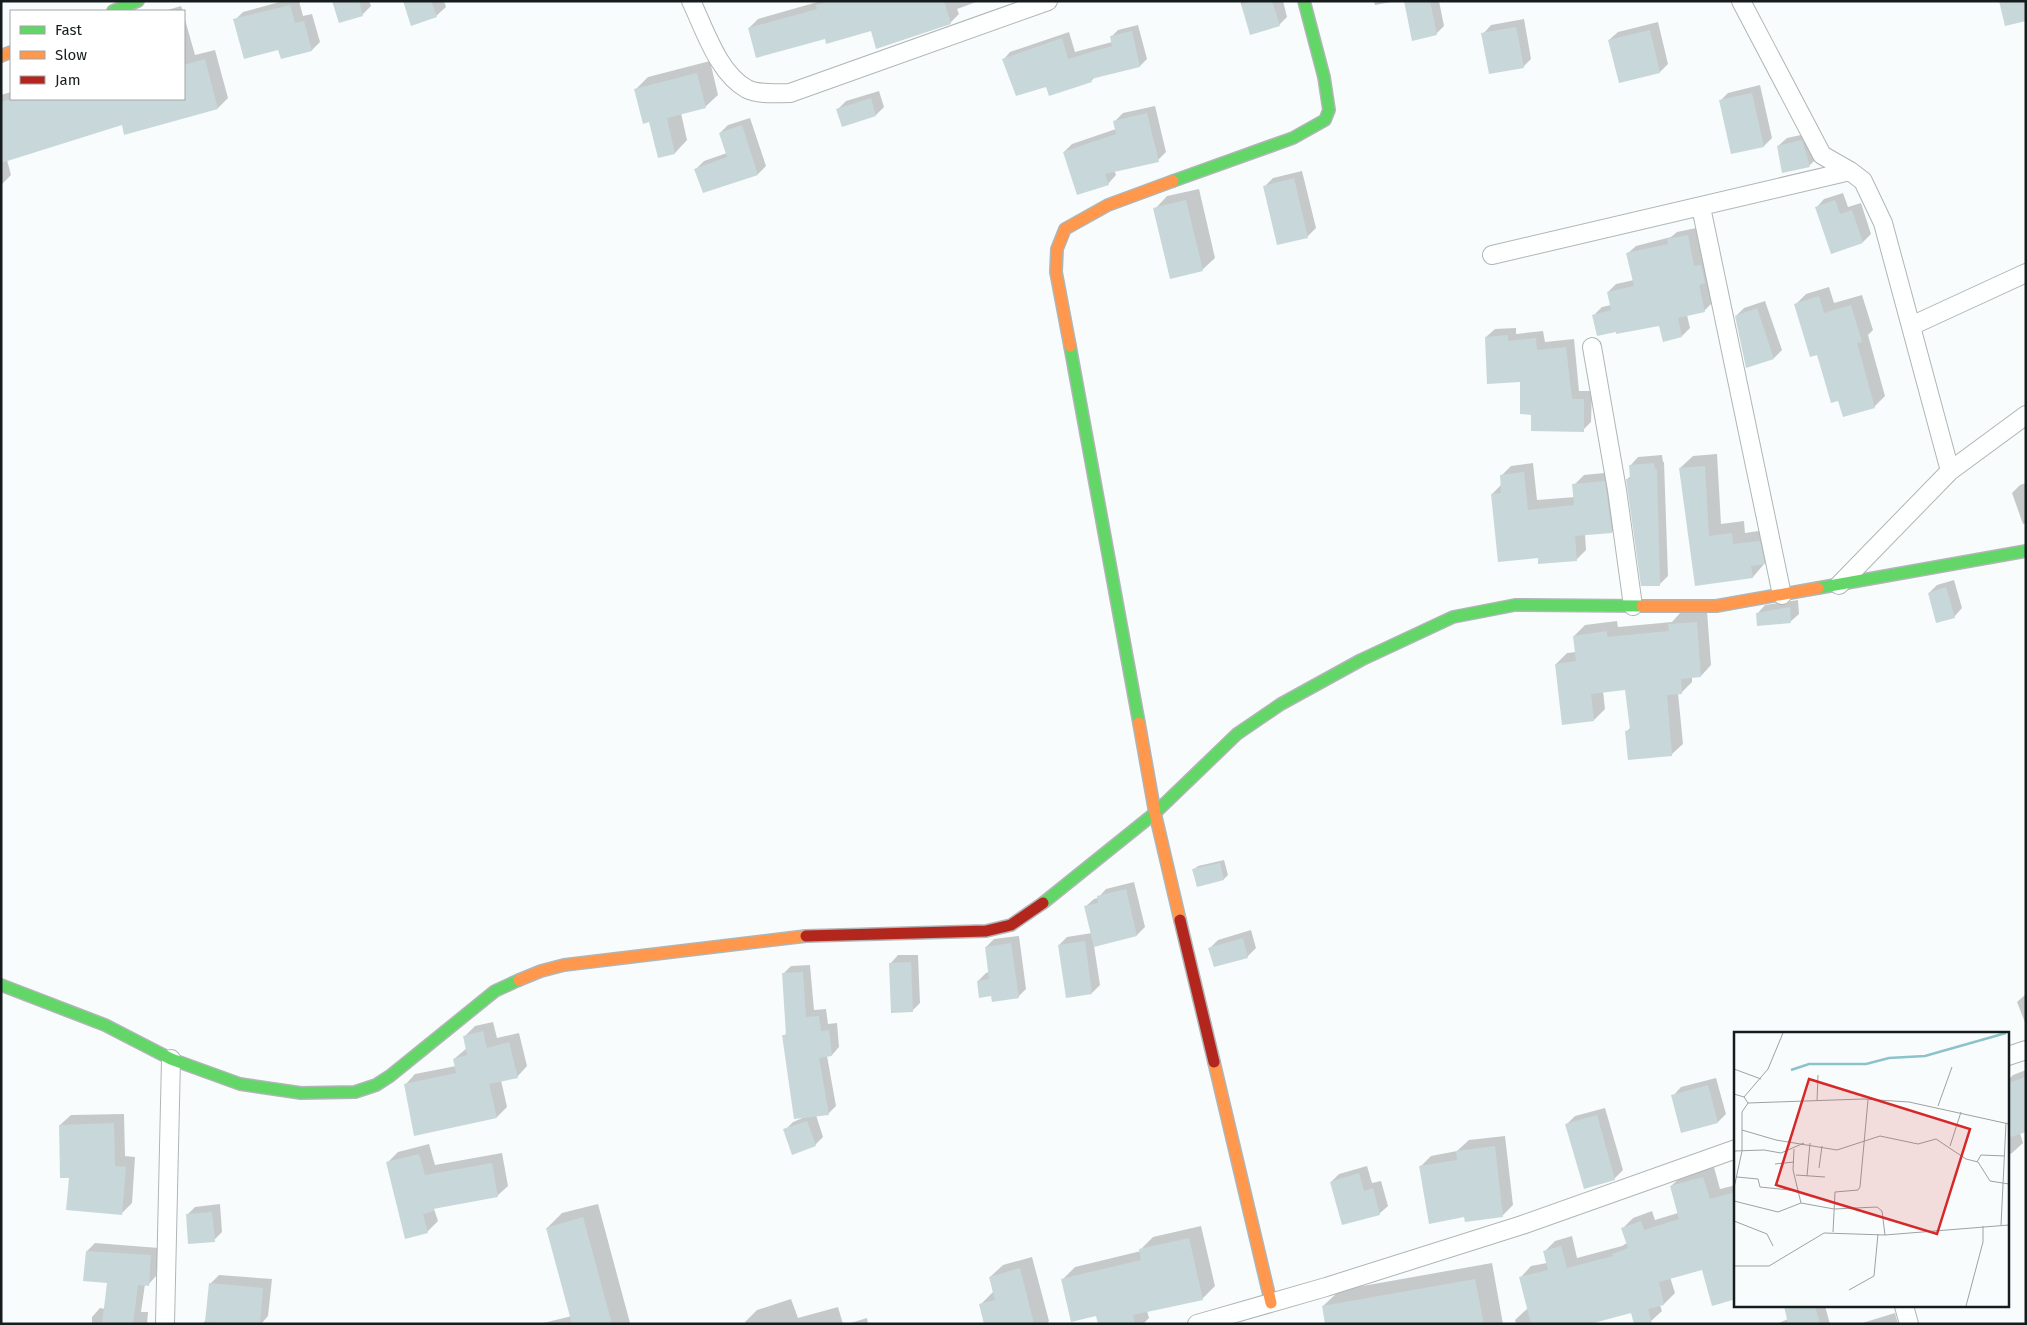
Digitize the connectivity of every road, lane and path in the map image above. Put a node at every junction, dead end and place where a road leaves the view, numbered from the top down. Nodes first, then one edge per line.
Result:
1 (138, 1) edge
2 (691, 1) edge
3 (1048, 1) edge
4 (1304, 1) edge
5 (1748, 2) edge
6 (116, 10) edge
7 (1850, 171) junction
8 (1701, 206) junction
9 (1492, 255) dead end
10 (2026, 273) edge
11 (1911, 326) junction
12 (1592, 347) dead end
13 (2026, 415) edge
14 (1950, 471) junction
15 (2026, 551) edge
16 (1839, 585) junction
17 (1782, 595) junction
18 (1633, 606) junction
19 (1155, 813) junction
20 (1, 985) edge
21 (2026, 1050) edge
22 (2010, 1055) edge
23 (171, 1059) junction
24 (1734, 1150) edge
25 (1271, 1303) junction
26 (1905, 1308) edge
27 (165, 1324) edge
28 (1197, 1324) edge
29 (1909, 1324) edge

1 - 6 street
2 - 3 street
4 - 19 street
5 - 7 street
7 - 8 street
7 - 11 street
8 - 9 street
8 - 17 street
10 - 11 street
11 - 14 street
12 - 18 street
13 - 14 street
14 - 16 street
15 - 16 street
16 - 17 street
17 - 18 street
18 - 19 street
19 - 23 street
19 - 25 street
20 - 23 street
21 - 22 street
23 - 27 street
24 - 25 street
25 - 28 street
26 - 29 street

